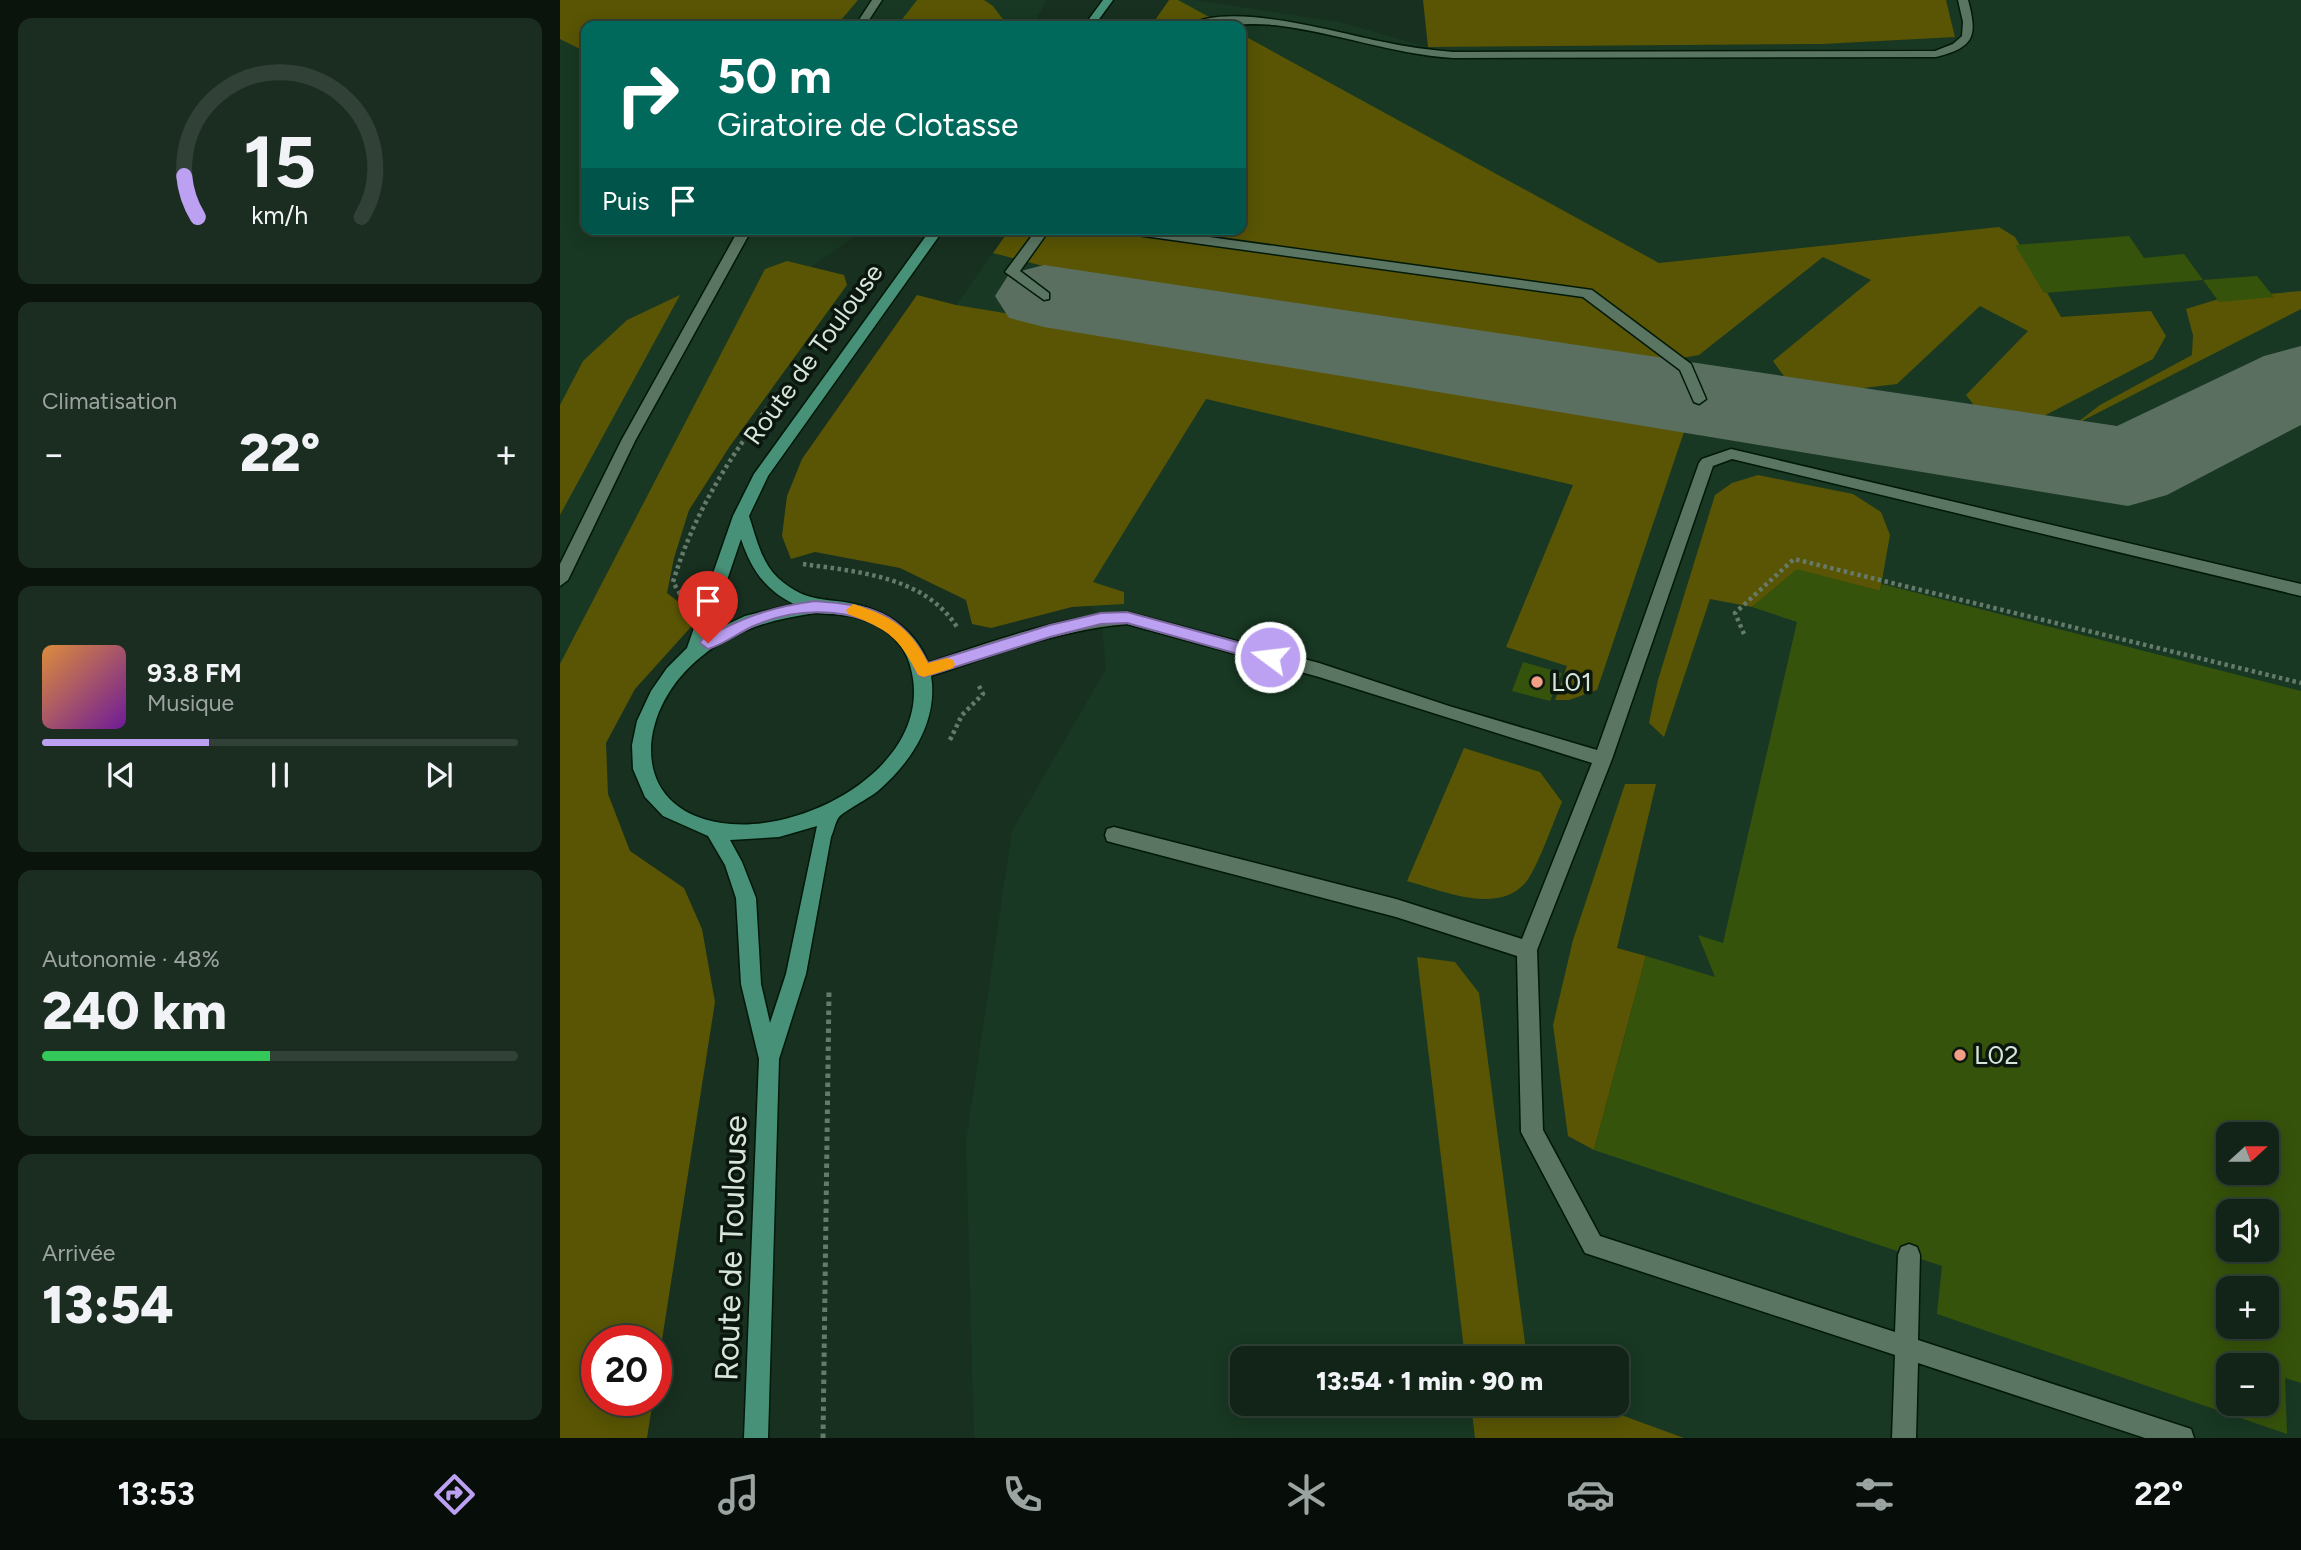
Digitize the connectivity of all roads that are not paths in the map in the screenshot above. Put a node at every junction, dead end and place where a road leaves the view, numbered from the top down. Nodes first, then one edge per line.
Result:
1 (877, 0) edge
2 (1108, 0) edge
3 (1963, 0) edge
4 (863, 21) edge
5 (1093, 21) edge
6 (1222, 21) edge
7 (743, 235) edge
8 (934, 235) edge
9 (1040, 235) edge
10 (1166, 235) edge
11 (1044, 296) dead end
12 (1699, 400) dead end
13 (741, 516) junction
14 (560, 580) edge
15 (2301, 590) edge
16 (815, 607) junction
17 (694, 653) junction
18 (924, 671) junction
19 (1603, 760) junction
20 (832, 812) junction
21 (715, 831) junction
22 (1114, 835) dead end
23 (1527, 950) junction
24 (769, 1059) junction
25 (1909, 1255) dead end
26 (1907, 1348) junction
27 (756, 1438) edge
28 (1905, 1438) edge
29 (2182, 1438) edge

1 - 4 lane
2 - 5 main road
3 - 6 lane
7 - 14 lane
8 - 13 main road, Route de Toulouse
9 - 11 lane
10 - 12 lane
13 - 16 main road
13 - 17 main road, Route de Toulouse
15 - 19 lane
16 - 17 main road
16 - 18 main road
17 - 21 main road
18 - 19 lane
18 - 20 main road
19 - 23 lane
20 - 21 main road
20 - 24 main road, Route de Toulouse
21 - 24 main road, Route de Toulouse
22 - 23 lane
23 - 26 lane
24 - 27 main road, Route de Toulouse
25 - 26 lane
26 - 28 lane
26 - 29 lane

